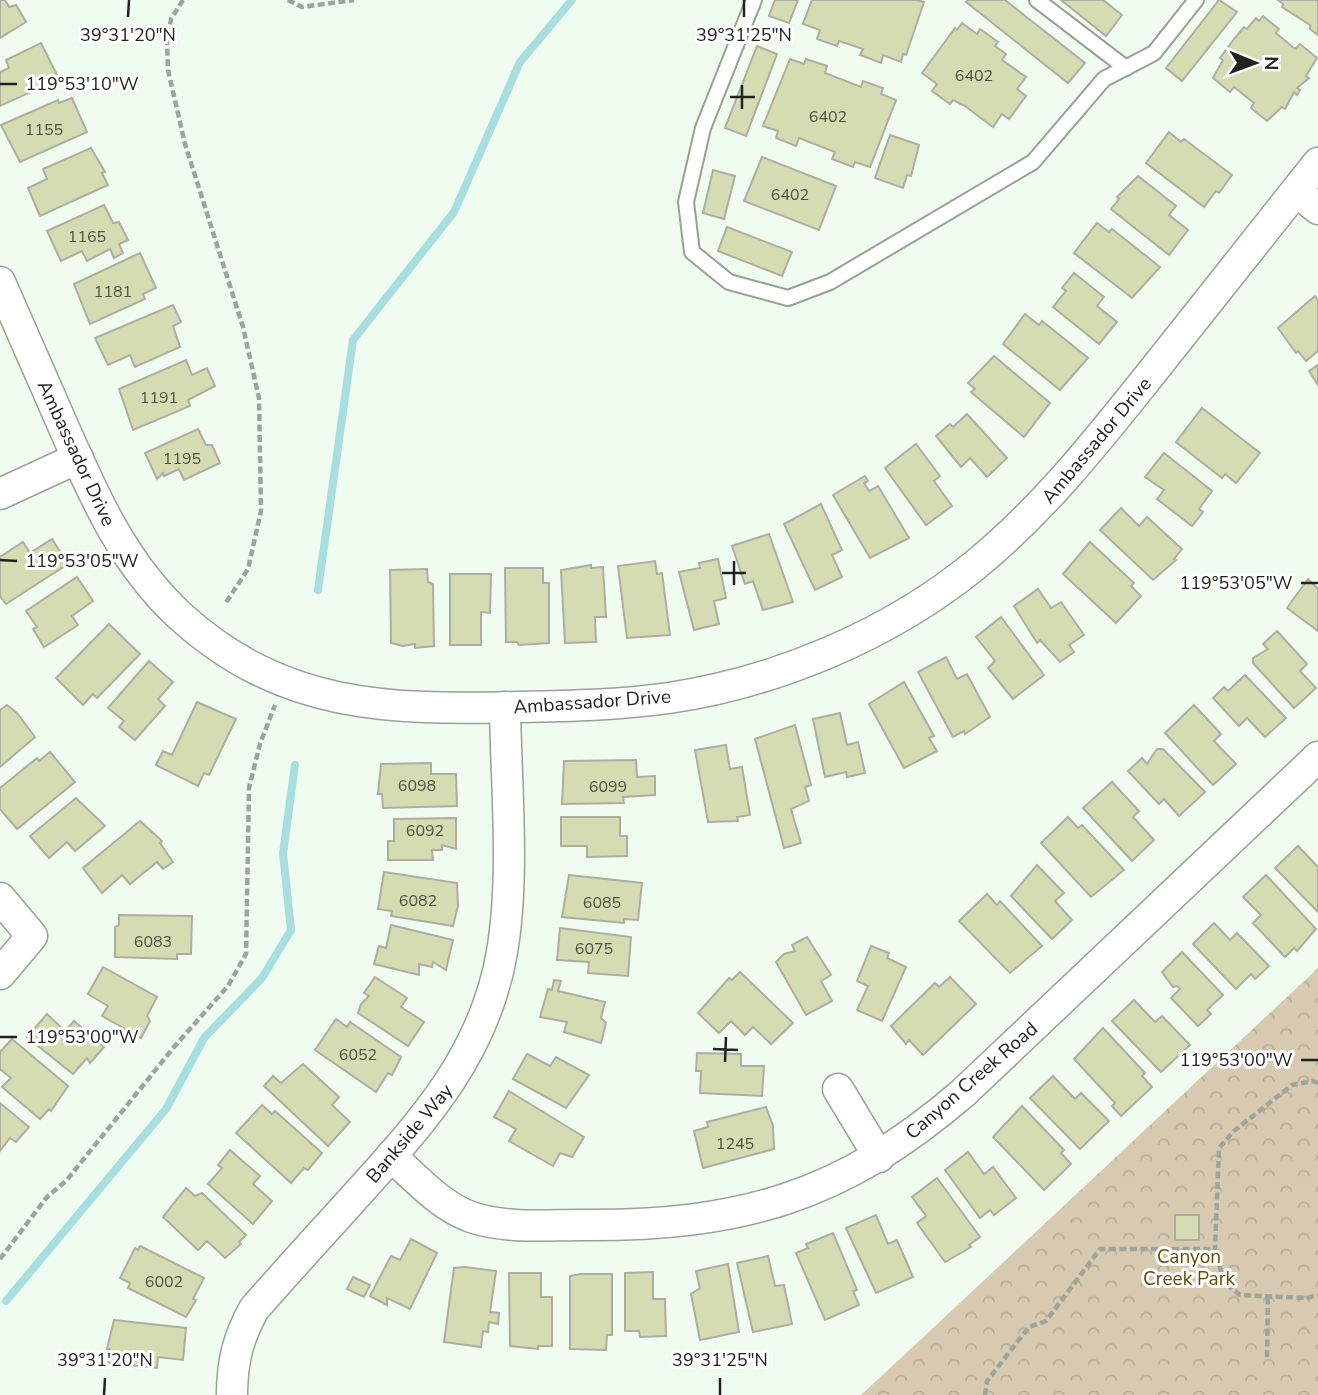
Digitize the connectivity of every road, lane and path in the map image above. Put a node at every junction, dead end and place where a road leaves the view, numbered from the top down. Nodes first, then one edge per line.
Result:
1 (183, 0) edge
2 (288, 0) edge
3 (354, 0) edge
4 (754, 0) edge
5 (1037, 0) edge
6 (1196, 0) edge
7 (1126, 68) junction
8 (1318, 163) edge
9 (1307, 200) edge
10 (0, 282) edge
11 (78, 458) junction
12 (0, 494) edge
13 (225, 604) dead end
14 (286, 681) junction
15 (505, 707) junction
16 (1318, 757) edge
17 (0, 898) edge
18 (0, 974) edge
19 (1318, 1083) edge
20 (838, 1089) dead end
21 (391, 1156) junction
22 (879, 1157) junction
23 (1215, 1249) junction
24 (0, 1259) edge
25 (1318, 1295) edge
26 (1268, 1296) junction
27 (1267, 1357) dead end
28 (232, 1395) edge
29 (985, 1395) edge

1 - 13 path
2 - 3 path
4 - 7 lane
5 - 7 lane
6 - 7 lane
8 - 9 street, Ambassador Drive
9 - 15 street, Ambassador Drive
10 - 11 street, Ambassador Drive
11 - 12 street
11 - 14 street, Ambassador Drive
14 - 15 street, Ambassador Drive
14 - 24 path
15 - 21 street, Bankside Way
16 - 22 street, Canyon Creek Road
17 - 18 street
19 - 23 path
20 - 22 street
21 - 22 street, Canyon Creek Road
21 - 28 street, Bankside Way
23 - 26 path
23 - 29 path
25 - 26 path
26 - 27 path

